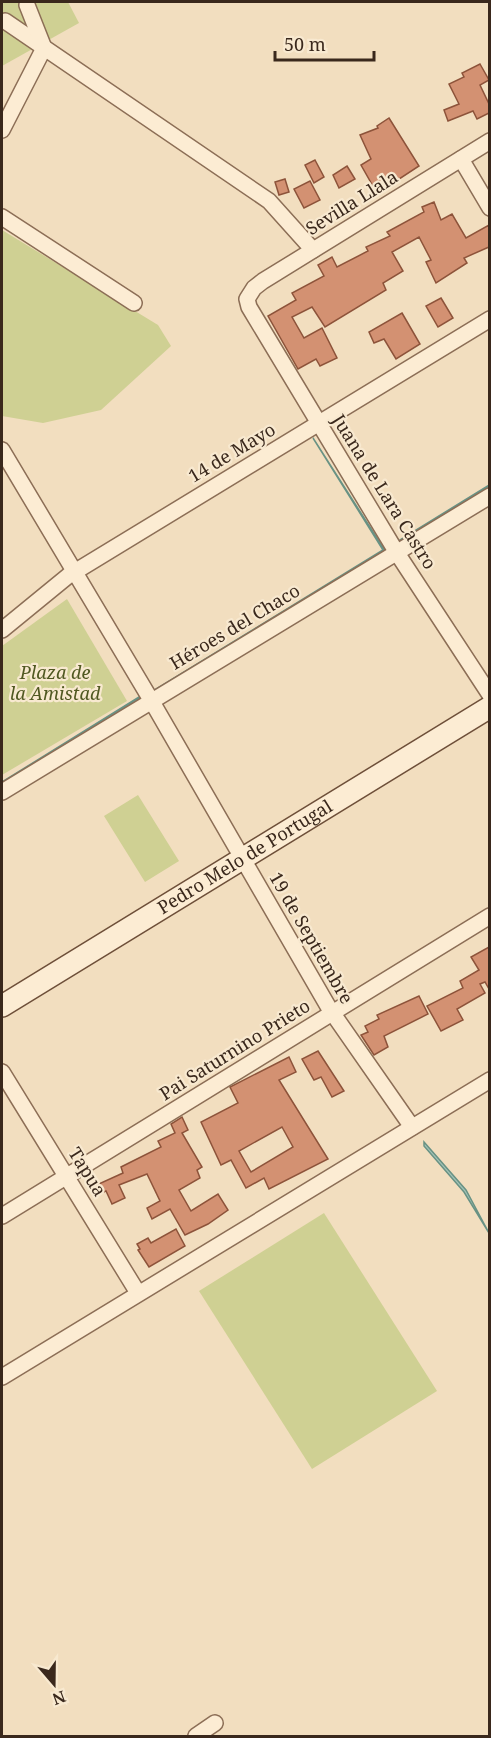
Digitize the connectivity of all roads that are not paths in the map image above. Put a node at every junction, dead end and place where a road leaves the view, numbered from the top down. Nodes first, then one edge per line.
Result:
1 (27, 3) edge
2 (3, 21) edge
3 (44, 48) junction
4 (2, 130) edge
5 (489, 141) edge
6 (461, 159) junction
7 (489, 208) edge
8 (2, 217) edge
9 (313, 250) junction
10 (134, 303) dead end
11 (249, 307) joint
12 (489, 319) edge
13 (318, 423) junction
14 (2, 450) edge
15 (489, 496) edge
16 (397, 553) junction
17 (74, 573) junction
18 (2, 630) edge
19 (489, 696) edge
20 (151, 700) junction
21 (2, 792) edge
22 (239, 853) junction
23 (489, 916) edge
24 (122, 923) junction
25 (2, 989) edge
26 (2, 1006) edge
27 (332, 1013) junction
28 (2, 1072) edge
29 (489, 1080) edge
30 (412, 1127) junction
31 (67, 1177) junction
32 (2, 1216) edge
33 (138, 1293) junction
34 (2, 1377) edge
35 (215, 1723) dead end
36 (196, 1737) edge

1 - 2 street
1 - 3 street
2 - 3 street
3 - 4 street
3 - 9 street
5 - 6 street, Sevilla Llala
6 - 7 street
6 - 9 street, Sevilla Llala
8 - 10 street
9 - 11 street, Sevilla Llala
11 - 13 street, Juana de Lara Castro
12 - 13 street, 14 de Mayo
13 - 16 street, Juana de Lara Castro
13 - 17 street, 14 de Mayo
14 - 17 street, 19 de Septiembre
15 - 16 street, Héroes del Chaco
16 - 19 street, Juana de Lara Castro
16 - 20 street, Héroes del Chaco
17 - 18 street, 14 de Mayo
17 - 20 street, 19 de Septiembre
19 - 22 street, Pedro Melo de Portugal
20 - 21 street, Héroes del Chaco
20 - 22 street, 19 de Septiembre
22 - 24 street, Pedro Melo de Portugal
22 - 27 street, 19 de Septiembre
23 - 27 street, Pai Saturnino Prieto
24 - 25 street, Pedro Melo de Portugal
24 - 26 street, Pedro Melo de Portugal
27 - 30 street, 19 de Septiembre
27 - 31 street, Pai Saturnino Prieto
28 - 31 street, Tapua
29 - 30 street
30 - 33 street
31 - 32 street, Pai Saturnino Prieto
31 - 33 street, Tapua
33 - 34 street
35 - 36 street

